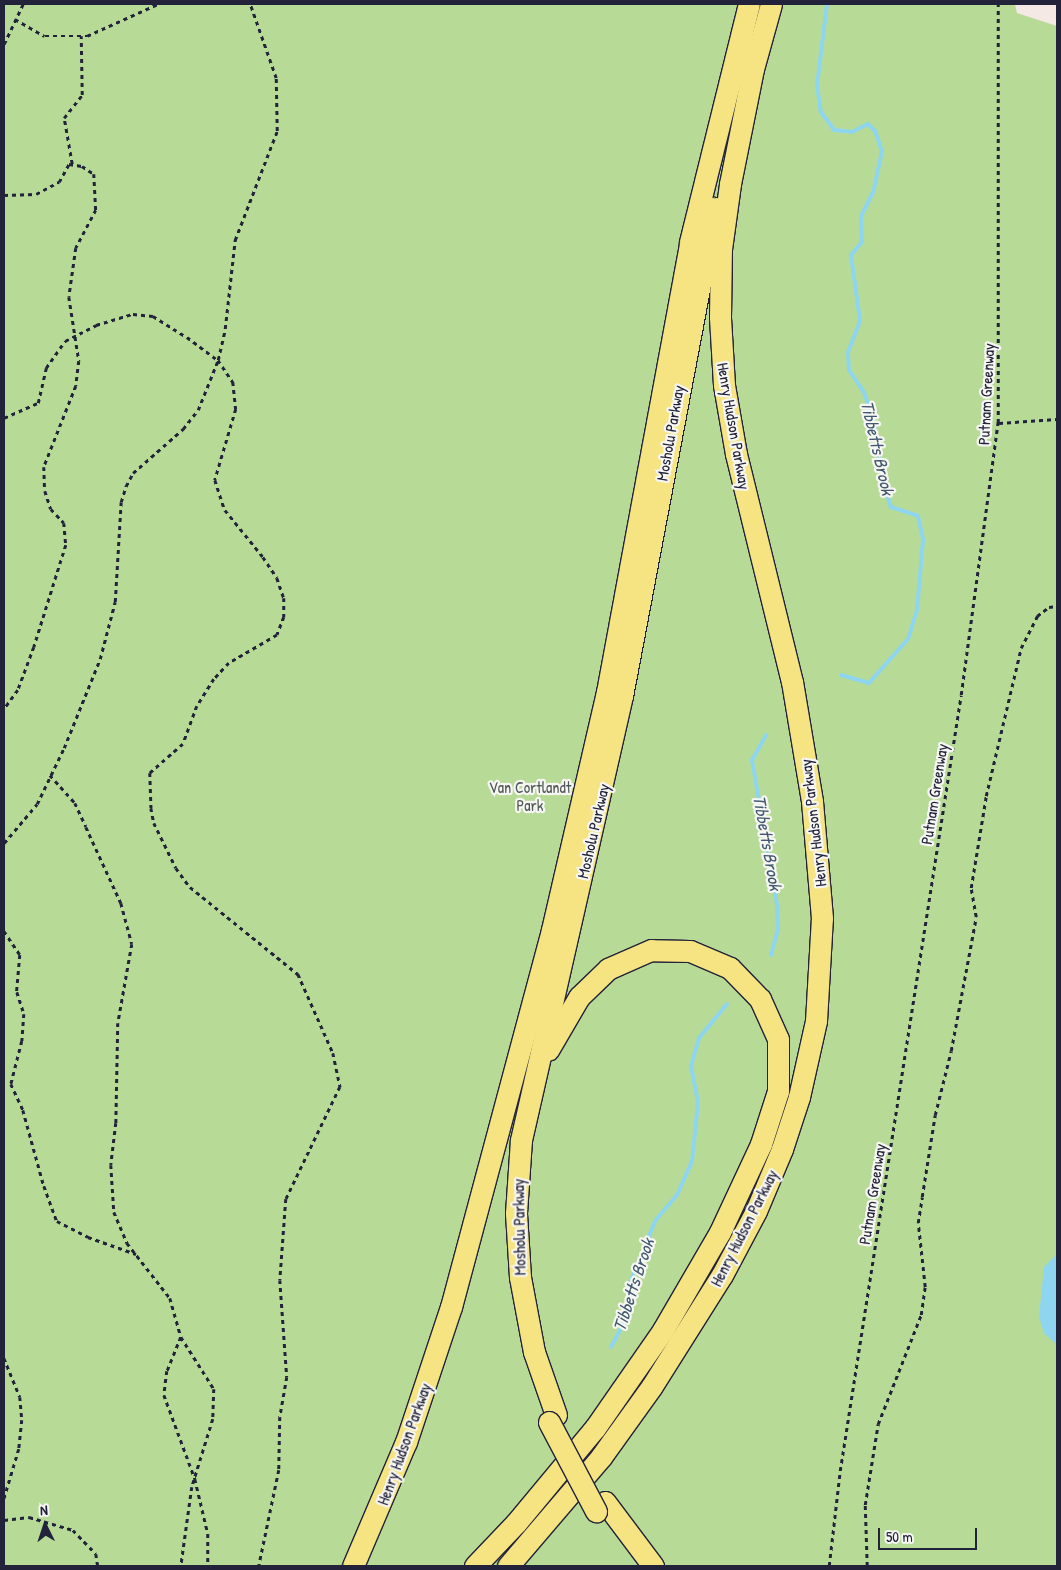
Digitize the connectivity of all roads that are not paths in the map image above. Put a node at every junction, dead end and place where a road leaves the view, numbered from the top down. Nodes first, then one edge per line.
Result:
1 (749, 4) edge
2 (771, 4) edge
3 (753, 69) junction
4 (523, 1076) junction
5 (600, 1507) junction
6 (353, 1566) edge
7 (475, 1566) edge
8 (508, 1566) edge
9 (637, 1566) edge
10 (653, 1566) edge

1 - 4 highway, Henry Hudson Parkway
2 - 3 highway, Henry Hudson Parkway
3 - 4 highway, Mosholu Parkway
3 - 8 highway, Henry Hudson Parkway
4 - 5 highway, Mosholu Parkway
4 - 6 highway, Henry Hudson Parkway
4 - 7 highway
5 - 9 highway, Mosholu Parkway
5 - 10 highway, Mosholu Parkway

